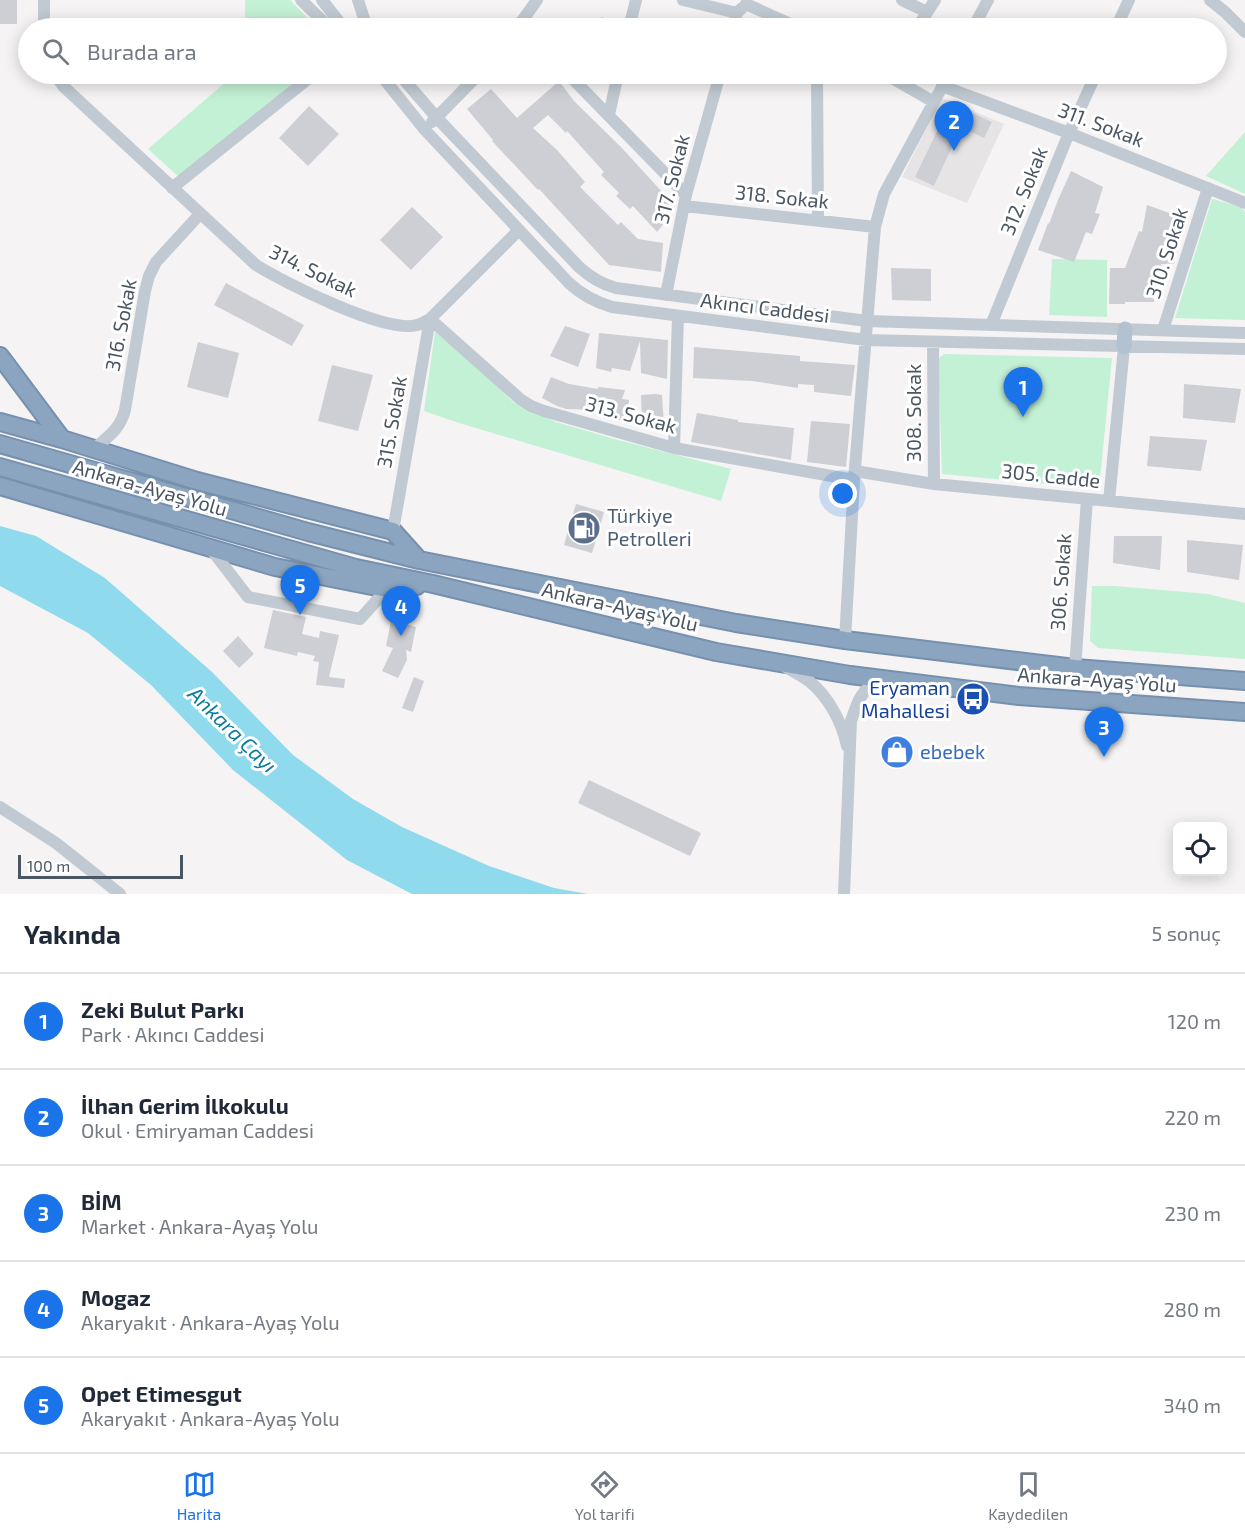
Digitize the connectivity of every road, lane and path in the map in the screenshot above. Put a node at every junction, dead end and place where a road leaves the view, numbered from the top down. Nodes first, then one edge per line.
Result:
1 (44, 0) edge
2 (301, 0) edge
3 (322, 0) edge
4 (537, 0) edge
5 (636, 0) edge
6 (683, 0) edge
7 (902, 0) edge
8 (935, 0) edge
9 (988, 0) edge
10 (1130, 0) edge
11 (1211, 0) edge
12 (359, 2) edge
13 (743, 6) edge
14 (927, 12) junction
15 (44, 18) edge
16 (320, 18) edge
17 (336, 18) edge
18 (364, 18) edge
19 (526, 18) edge
20 (632, 18) edge
21 (774, 18) edge
22 (923, 18) edge
23 (978, 18) edge
24 (1121, 18) edge
25 (1245, 32) edge
26 (62, 84) edge
27 (302, 84) edge
28 (388, 84) edge
29 (408, 84) edge
30 (469, 84) edge
31 (578, 84) edge
32 (616, 84) edge
33 (717, 84) edge
34 (817, 84) edge
35 (903, 84) edge
36 (1091, 84) edge
37 (942, 86) joint
38 (934, 102) junction
39 (609, 115) junction
40 (437, 117) junction
41 (425, 130) junction
42 (1069, 133) junction
43 (172, 188) junction
44 (1208, 188) junction
45 (685, 200) junction
46 (1245, 203) edge
47 (200, 214) junction
48 (819, 220) junction
49 (875, 226) junction
50 (519, 230) junction
51 (666, 295) junction
52 (678, 316) junction
53 (430, 319) junction
54 (867, 321) junction
55 (991, 325) junction
56 (1125, 329) junction
57 (1162, 330) junction
58 (1245, 333) edge
59 (866, 340) junction
60 (933, 342) junction
61 (1124, 346) junction
62 (1245, 349) edge
63 (0, 356) edge
64 (0, 422) edge
65 (62, 439) junction
66 (0, 444) edge
67 (674, 448) junction
68 (94, 449) junction
69 (0, 467) edge
70 (854, 475) junction
71 (934, 484) junction
72 (0, 486) edge
73 (1087, 499) junction
74 (1109, 501) junction
75 (1245, 514) edge
76 (393, 531) junction
77 (211, 549) junction
78 (419, 560) junction
79 (433, 584) junction
80 (387, 589) junction
81 (845, 640) junction
82 (778, 662) junction
83 (1075, 668) junction
84 (880, 678) junction
85 (1245, 681) edge
86 (1245, 712) edge
87 (849, 756) junction
88 (0, 807) edge
89 (120, 894) edge
90 (844, 894) edge

1 - 15 street
2 - 16 street
3 - 17 street
4 - 19 street
5 - 20 street
6 - 13 street
7 - 14 street
8 - 14 street
9 - 23 street
10 - 24 street
11 - 25 street
12 - 18 street
13 - 21 street
14 - 22 street
26 - 43 street, 314. Sokak
27 - 43 street
28 - 41 street, Akıncı Caddesi
29 - 40 street, Akıncı Caddesi
30 - 40 street
31 - 39 street
32 - 39 street
33 - 45 street, 317. Sokak
34 - 48 street
35 - 38 street
36 - 42 street, 312. Sokak
37 - 38 street
37 - 42 street, 311. Sokak
38 - 49 street
39 - 45 street
40 - 41 street
40 - 51 street, Akıncı Caddesi
41 - 50 street, Akıncı Caddesi
42 - 44 street, 311. Sokak
42 - 55 street, 312. Sokak
43 - 47 street, 314. Sokak
44 - 46 street, 311. Sokak
44 - 57 street, 310. Sokak
45 - 48 street, 318. Sokak
45 - 51 street, 317. Sokak
47 - 53 street, 314. Sokak
47 - 68 street, 316. Sokak
48 - 49 street, 318. Sokak
49 - 54 street
50 - 52 street, Akıncı Caddesi
50 - 53 street
51 - 54 street, Akıncı Caddesi
52 - 59 street, Akıncı Caddesi
52 - 67 street
53 - 67 street, 313. Sokak
53 - 76 street, 315. Sokak
54 - 55 street, Akıncı Caddesi
54 - 59 street
55 - 56 street, Akıncı Caddesi
56 - 57 street, Akıncı Caddesi
56 - 61 main road
57 - 58 street, Akıncı Caddesi
59 - 60 street, Akıncı Caddesi
59 - 70 street
60 - 61 street, Akıncı Caddesi
60 - 71 street, 308. Sokak
61 - 62 street, Akıncı Caddesi
61 - 74 street
63 - 65 highway
64 - 65 highway
65 - 68 highway
66 - 78 highway, Ankara-Ayaş Yolu
67 - 70 street, 313. Sokak
68 - 76 highway
69 - 79 highway, Ankara-Ayaş Yolu
70 - 71 street, 305. Cadde
70 - 81 street
71 - 73 street, 305. Cadde
72 - 77 highway
73 - 74 street, 305. Cadde
73 - 83 street, 306. Sokak
74 - 75 street, 305. Cadde
76 - 78 highway
77 - 80 highway
77 - 80 street
78 - 81 highway, Ankara-Ayaş Yolu
79 - 80 highway
79 - 82 highway, Ankara-Ayaş Yolu
81 - 83 highway, Ankara-Ayaş Yolu
82 - 84 highway, Ankara-Ayaş Yolu
82 - 87 street
83 - 85 highway, Ankara-Ayaş Yolu
84 - 86 highway, Ankara-Ayaş Yolu
84 - 87 street
87 - 90 street
88 - 89 street

